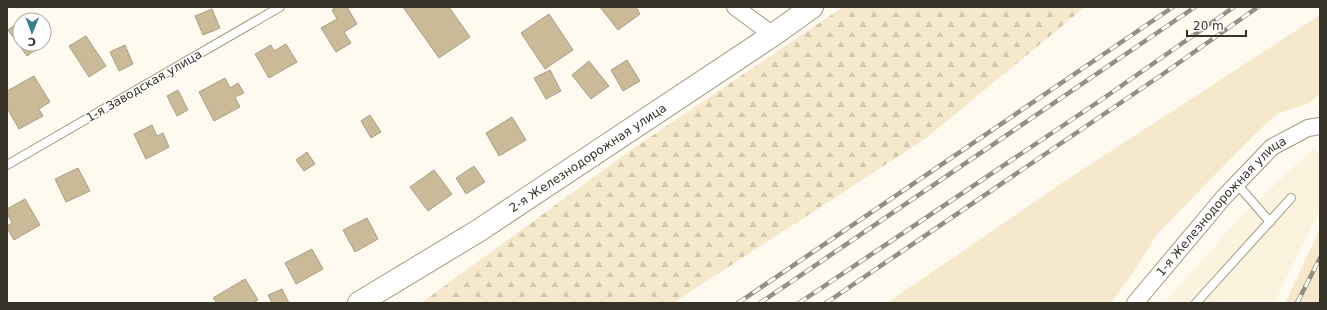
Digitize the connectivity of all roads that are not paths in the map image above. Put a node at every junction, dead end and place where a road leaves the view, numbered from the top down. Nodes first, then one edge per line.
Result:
1 (280, 7) edge
2 (735, 7) edge
3 (812, 7) edge
4 (773, 35) junction
5 (1320, 126) edge
6 (7, 165) edge
7 (1237, 184) junction
8 (1291, 198) dead end
9 (1270, 222) junction
10 (359, 303) edge
11 (1135, 303) edge
12 (1196, 303) edge

1 - 6 lane, 1-я Заводская улица
2 - 4 street
3 - 4 street, 2-я Железнодорожная улица
4 - 10 street, 2-я Железнодорожная улица
5 - 7 street, 1-я Железнодорожная улица
7 - 9 lane
7 - 11 street, 1-я Железнодорожная улица
8 - 9 lane
9 - 12 lane

